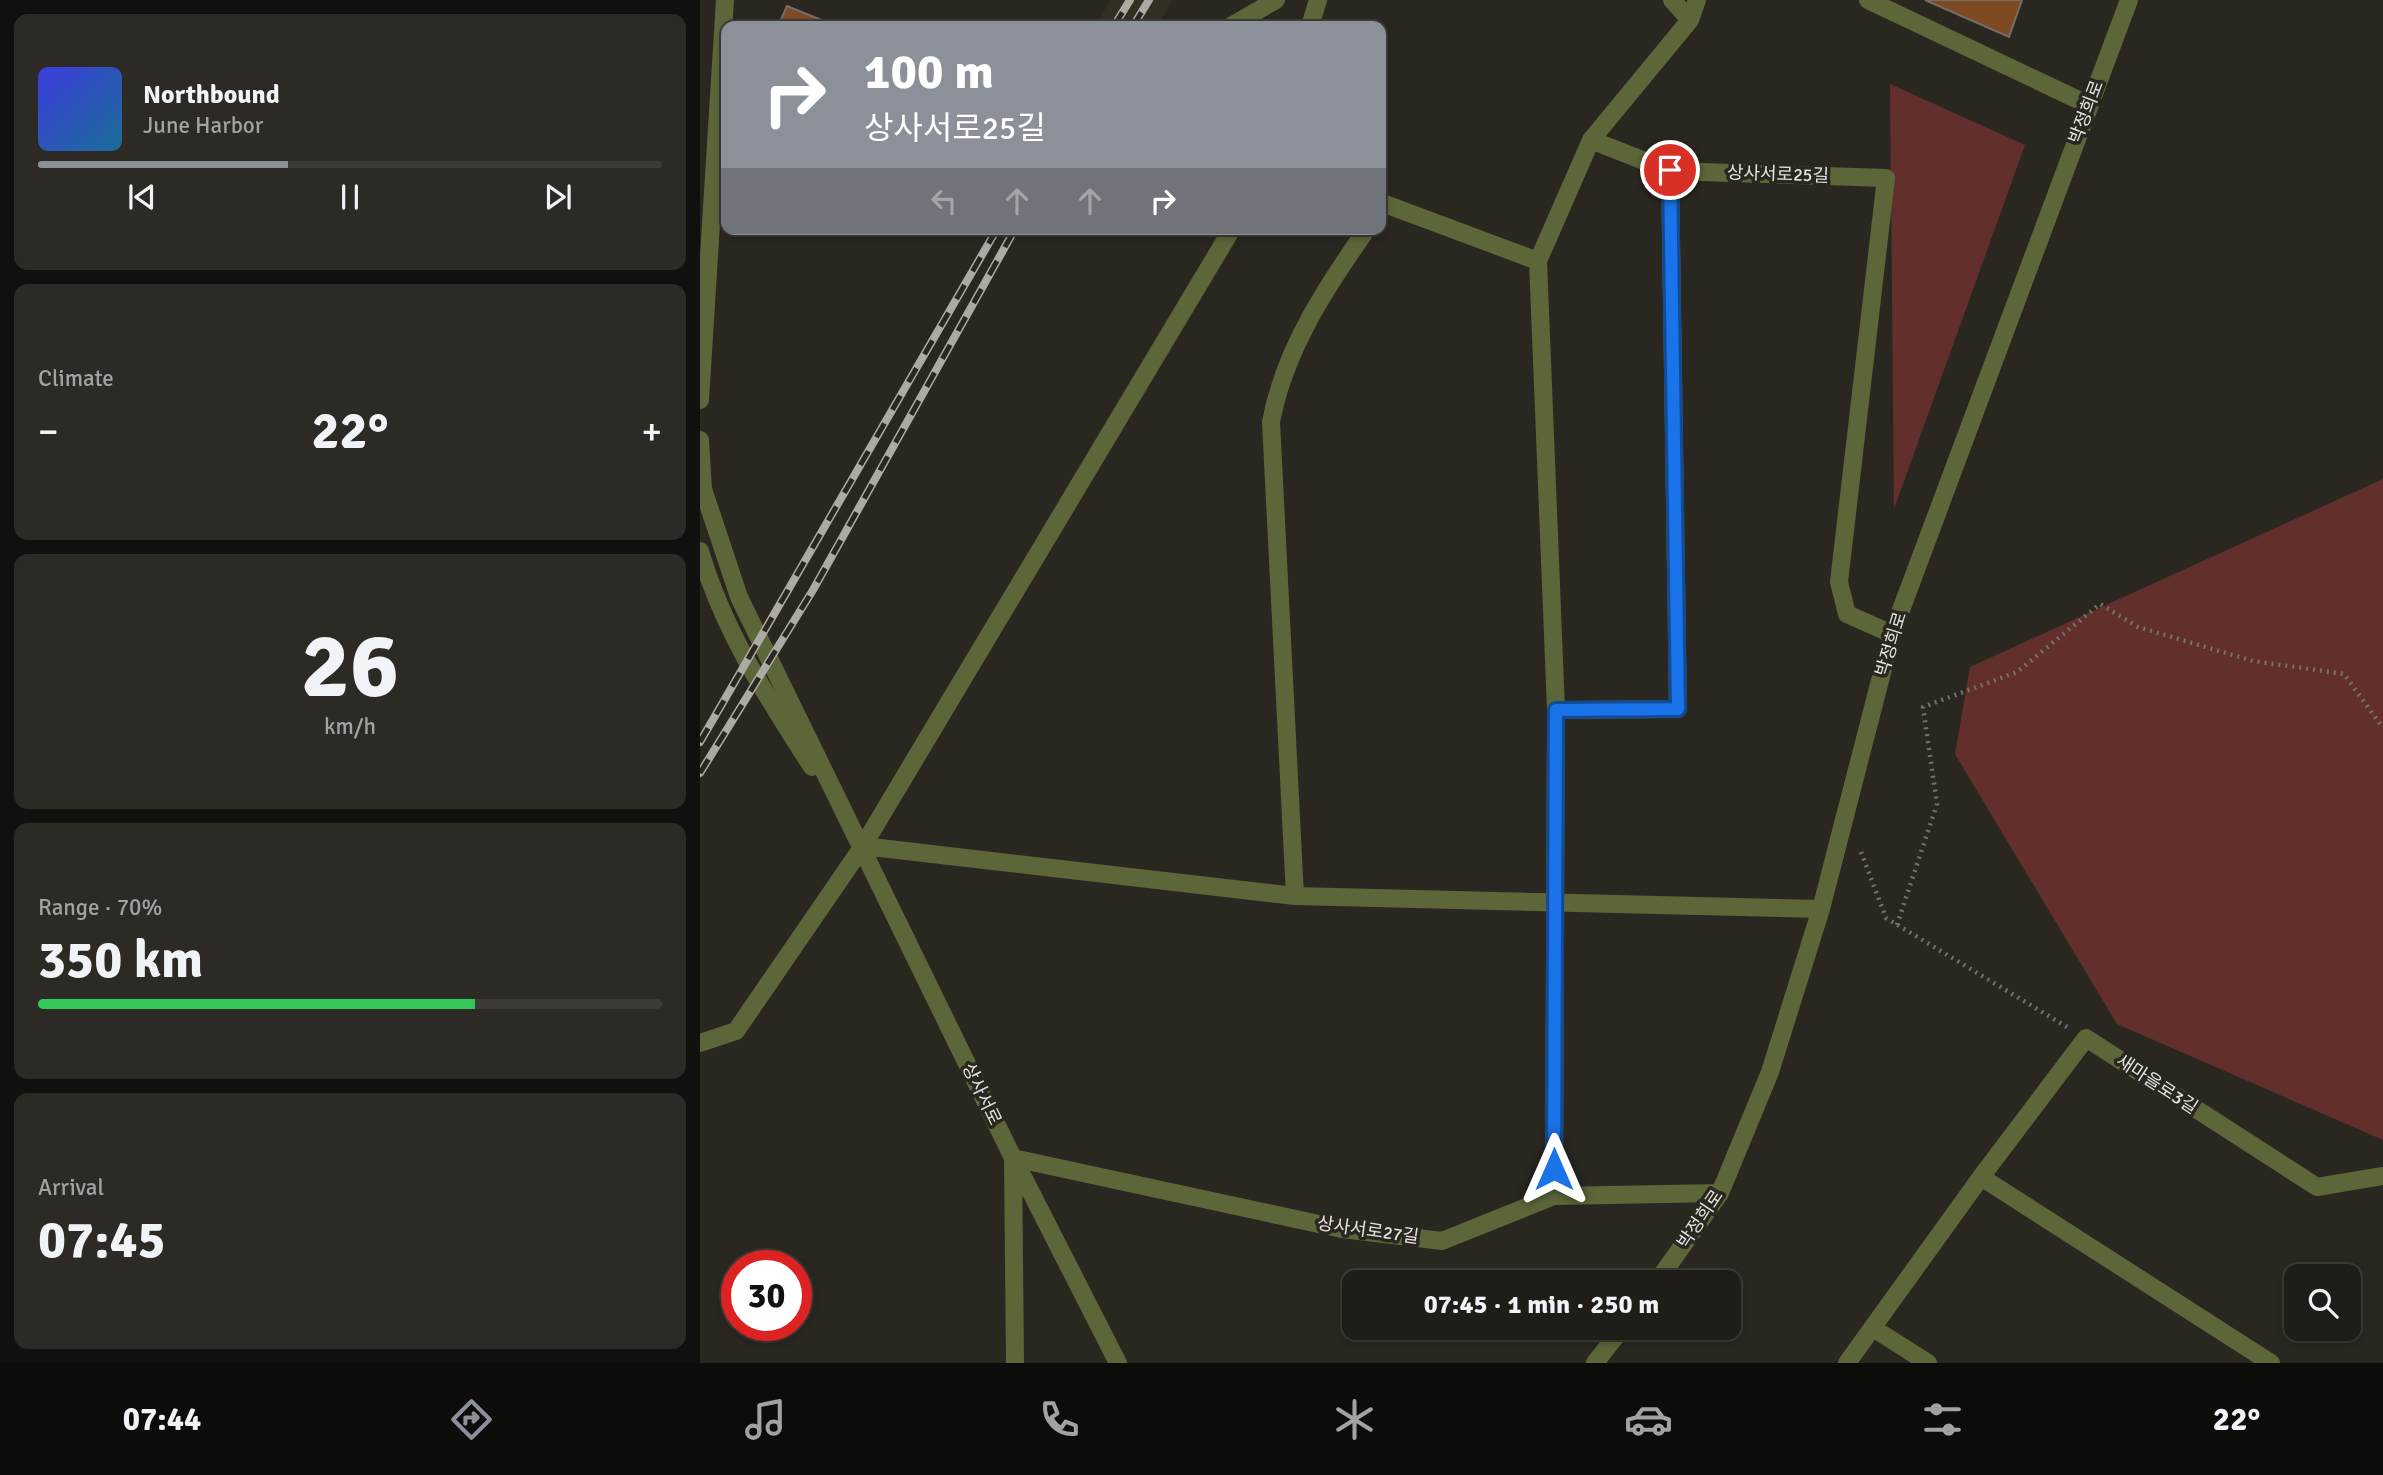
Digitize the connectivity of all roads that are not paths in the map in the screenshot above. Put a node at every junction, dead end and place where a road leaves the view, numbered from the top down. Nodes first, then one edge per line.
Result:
1 (725, 0) edge
2 (1276, 0) edge
3 (1318, 0) edge
4 (1672, 0) edge
5 (1698, 0) edge
6 (1868, 0) edge
7 (2129, 0) edge
8 (1690, 20) junction
9 (724, 21) edge
10 (1240, 21) edge
11 (1312, 21) edge
12 (2089, 105) junction
13 (1591, 139) junction
14 (721, 149) edge
15 (1670, 170) junction
16 (706, 206) edge
17 (1386, 207) edge
18 (1228, 235) edge
19 (1363, 235) edge
20 (1538, 261) junction
21 (700, 400) edge
22 (700, 440) edge
23 (700, 551) edge
24 (1892, 634) junction
25 (1556, 710) junction
26 (863, 846) junction
27 (1295, 896) junction
28 (1555, 901) junction
29 (1821, 909) junction
30 (700, 1043) edge
31 (1013, 1158) junction
32 (2383, 1176) edge
33 (1981, 1177) junction
34 (1720, 1193) junction
35 (1554, 1196) junction
36 (1665, 1270) edge
37 (1872, 1328) junction
38 (1613, 1340) edge
39 (1014, 1363) edge
40 (1118, 1363) edge
41 (1595, 1363) edge
42 (1847, 1363) edge
43 (1928, 1363) edge
44 (2271, 1363) edge

1 - 9 street
2 - 10 street
3 - 11 street
4 - 8 street
5 - 8 street
6 - 12 street
7 - 12 street, 박정희로
8 - 13 street
12 - 24 street, 박정희로
13 - 15 street, 상사서로25길
13 - 20 street
14 - 16 street
15 - 24 street, 상사서로25길
15 - 25 street
16 - 21 street
17 - 20 street
18 - 26 street
19 - 27 street
20 - 25 street
22 - 26 street, 상사서로
23 - 26 street, 상사서로
24 - 29 street, 박정희로
25 - 28 street
26 - 27 street
26 - 30 street
26 - 31 street, 상사서로
27 - 28 street
28 - 29 street
28 - 35 street
29 - 34 street, 박정희로
31 - 35 street, 상사서로27길
31 - 39 street, 상사서로
31 - 40 street
32 - 33 street, 새마을로3길
33 - 37 street
33 - 44 street
34 - 35 street, 상사서로27길
34 - 36 street, 박정희로
37 - 42 street
37 - 43 street
38 - 41 street

